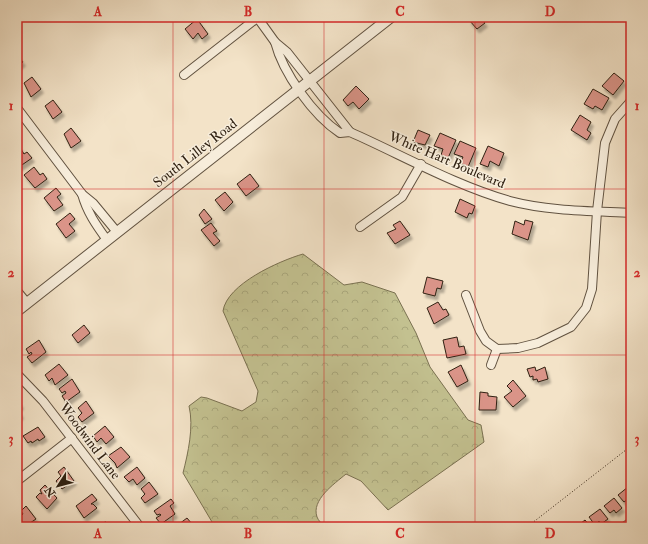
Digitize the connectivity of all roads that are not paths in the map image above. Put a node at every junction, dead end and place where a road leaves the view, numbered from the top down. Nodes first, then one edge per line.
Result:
1 (257, 17) edge
2 (391, 17) edge
3 (276, 42) junction
4 (184, 75) dead end
5 (310, 82) junction
6 (299, 90) junction
7 (631, 101) edge
8 (17, 108) edge
9 (350, 132) junction
10 (421, 164) junction
11 (82, 194) junction
12 (597, 211) junction
13 (631, 213) edge
14 (360, 227) dead end
15 (117, 232) junction
16 (107, 240) junction
17 (17, 291) edge
18 (466, 295) dead end
19 (27, 303) junction
20 (17, 311) edge
21 (497, 349) junction
22 (491, 365) dead end
23 (17, 374) edge
24 (72, 438) junction
25 (17, 481) edge
26 (631, 522) edge
27 (140, 527) edge
28 (624, 527) edge

1 - 3 street, White Hart Boulevard
1 - 4 street
2 - 5 street, South Lilley Road
3 - 5 street, White Hart Boulevard
3 - 6 street, White Hart Boulevard
5 - 6 street, South Lilley Road
5 - 9 street, White Hart Boulevard
6 - 9 street, White Hart Boulevard
6 - 15 street, South Lilley Road
7 - 12 street
8 - 11 street
9 - 10 street, White Hart Boulevard
10 - 12 street, White Hart Boulevard
10 - 14 street
11 - 15 street
11 - 16 street
12 - 13 street, White Hart Boulevard
12 - 21 street
15 - 16 street, South Lilley Road
16 - 19 street, South Lilley Road
17 - 19 street
18 - 21 street
19 - 20 street, South Lilley Road
21 - 22 street
23 - 24 street, Woodwind Lane
24 - 25 street
24 - 27 street, Woodwind Lane
26 - 28 street

